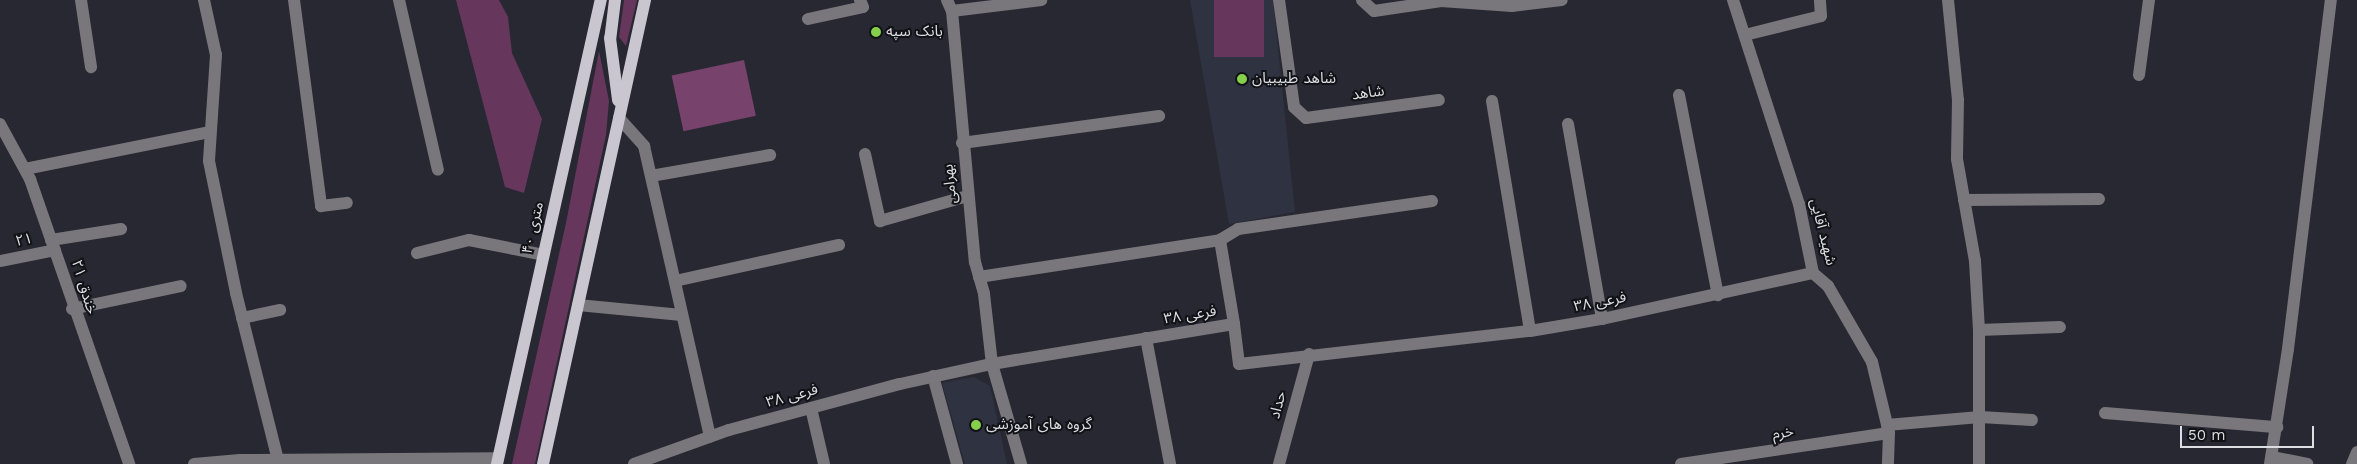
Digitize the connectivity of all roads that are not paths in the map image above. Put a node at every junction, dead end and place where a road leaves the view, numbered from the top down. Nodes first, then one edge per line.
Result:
1 (81, 0) edge
2 (204, 0) edge
3 (294, 0) edge
4 (399, 0) edge
5 (601, 0) edge
6 (615, 0) edge
7 (645, 0) edge
8 (860, 0) edge
9 (1041, 0) edge
10 (1279, 0) edge
11 (1362, 0) edge
12 (1562, 0) edge
13 (1733, 0) edge
14 (1820, 0) edge
15 (1948, 0) edge
16 (2149, 0) edge
17 (2331, 0) edge
18 (949, 5) edge
19 (808, 19) dead end
20 (1745, 35) junction
21 (91, 67) dead end
22 (2139, 75) dead end
23 (1679, 95) dead end
24 (1439, 100) dead end
25 (1492, 101) dead end
26 (1159, 116) dead end
27 (619, 118) junction
28 (0, 124) edge
29 (1568, 124) dead end
30 (210, 132) junction
31 (962, 143) junction
32 (865, 154) dead end
33 (770, 155) dead end
34 (24, 169) junction
35 (438, 170) dead end
36 (651, 176) junction
37 (968, 196) junction
38 (2098, 199) dead end
39 (1964, 200) junction
40 (1432, 201) dead end
41 (347, 203) dead end
42 (121, 229) dead end
43 (1220, 240) junction
44 (53, 245) junction
45 (839, 245) dead end
46 (417, 253) dead end
47 (544, 255) junction
48 (0, 261) edge
49 (1814, 274) junction
50 (979, 277) junction
51 (674, 282) junction
52 (181, 286) dead end
53 (1718, 295) junction
54 (578, 305) junction
55 (72, 309) junction
56 (280, 310) dead end
57 (682, 315) junction
58 (242, 318) junction
59 (1602, 319) junction
60 (1234, 324) junction
61 (2060, 326) dead end
62 (1978, 330) junction
63 (1530, 331) junction
64 (1146, 338) junction
65 (1309, 354) junction
66 (992, 364) junction
67 (933, 376) junction
68 (811, 408) junction
69 (2105, 413) dead end
70 (1980, 417) junction
71 (2032, 420) dead end
72 (2277, 427) junction
73 (1888, 429) junction
74 (710, 437) junction
75 (2357, 452) edge
76 (1760, 458) edge
77 (278, 460) junction
78 (659, 460) edge
79 (2271, 460) edge
80 (498, 461) edge
81 (240, 462) edge
82 (128, 464) edge
83 (194, 464) edge
84 (543, 464) edge
85 (634, 464) edge
86 (824, 464) edge
87 (956, 464) edge
88 (1021, 464) edge
89 (1170, 464) edge
90 (1279, 464) edge
91 (1681, 464) edge
92 (1888, 464) edge
93 (1978, 464) edge
94 (2307, 464) edge
95 (2352, 464) edge

1 - 21 street
2 - 30 street
3 - 41 street
4 - 35 street
5 - 47 main road, ۴۰ متری
6 - 27 main road
7 - 27 main road
8 - 19 street
9 - 18 street
10 - 24 street, شاهد
11 - 12 street
13 - 20 street, شهید آقایی
14 - 20 street
15 - 39 street
16 - 22 street
17 - 72 street
18 - 31 street, بهرامی
20 - 49 street, شهید آقایی
23 - 53 street
25 - 63 street
26 - 31 street
27 - 36 street
27 - 54 main road
28 - 34 street, ۲۱ خندق
29 - 59 street
30 - 34 street
30 - 58 street
31 - 37 street, بهرامی
32 - 37 street
33 - 36 street
34 - 44 street, ۲۱ خندق
36 - 51 street
37 - 50 street, بهرامی
38 - 39 street
39 - 62 street
40 - 43 street
42 - 44 street, ۲۱
43 - 50 street
43 - 60 street
44 - 48 street, ۲۱
44 - 55 street, ۲۱ خندق
45 - 51 street
46 - 47 street
47 - 80 main road, ۴۰ متری
49 - 53 street, فرعی ۳۸
49 - 73 street, شهید آقایی
50 - 66 street, بهرامی
51 - 57 street
52 - 55 street
53 - 59 street, فرعی ۳۸
54 - 57 street
54 - 84 main road
55 - 82 street, ۲۱ خندق
56 - 58 street
57 - 74 street
58 - 77 street
59 - 63 street, فرعی ۳۸
60 - 64 street, فرعی ۳۸
60 - 65 street, فرعی ۳۸
61 - 62 street
62 - 70 street
63 - 65 street, فرعی ۳۸
64 - 66 street, فرعی ۳۸
64 - 89 street
65 - 90 street, حداد
66 - 67 street, فرعی ۳۸
66 - 88 street, بهرامی
67 - 68 street, فرعی ۳۸
67 - 87 street
68 - 74 street, فرعی ۳۸
68 - 86 street
69 - 72 street
70 - 71 street, خرم
70 - 73 street, خرم
70 - 93 street
72 - 79 street
73 - 76 street, خرم
73 - 92 street, شهید آقایی
74 - 78 street, فرعی ۳۸
75 - 95 street
76 - 91 street, خرم
77 - 80 street
77 - 81 street
78 - 85 street, فرعی ۳۸
79 - 94 street
81 - 83 street

